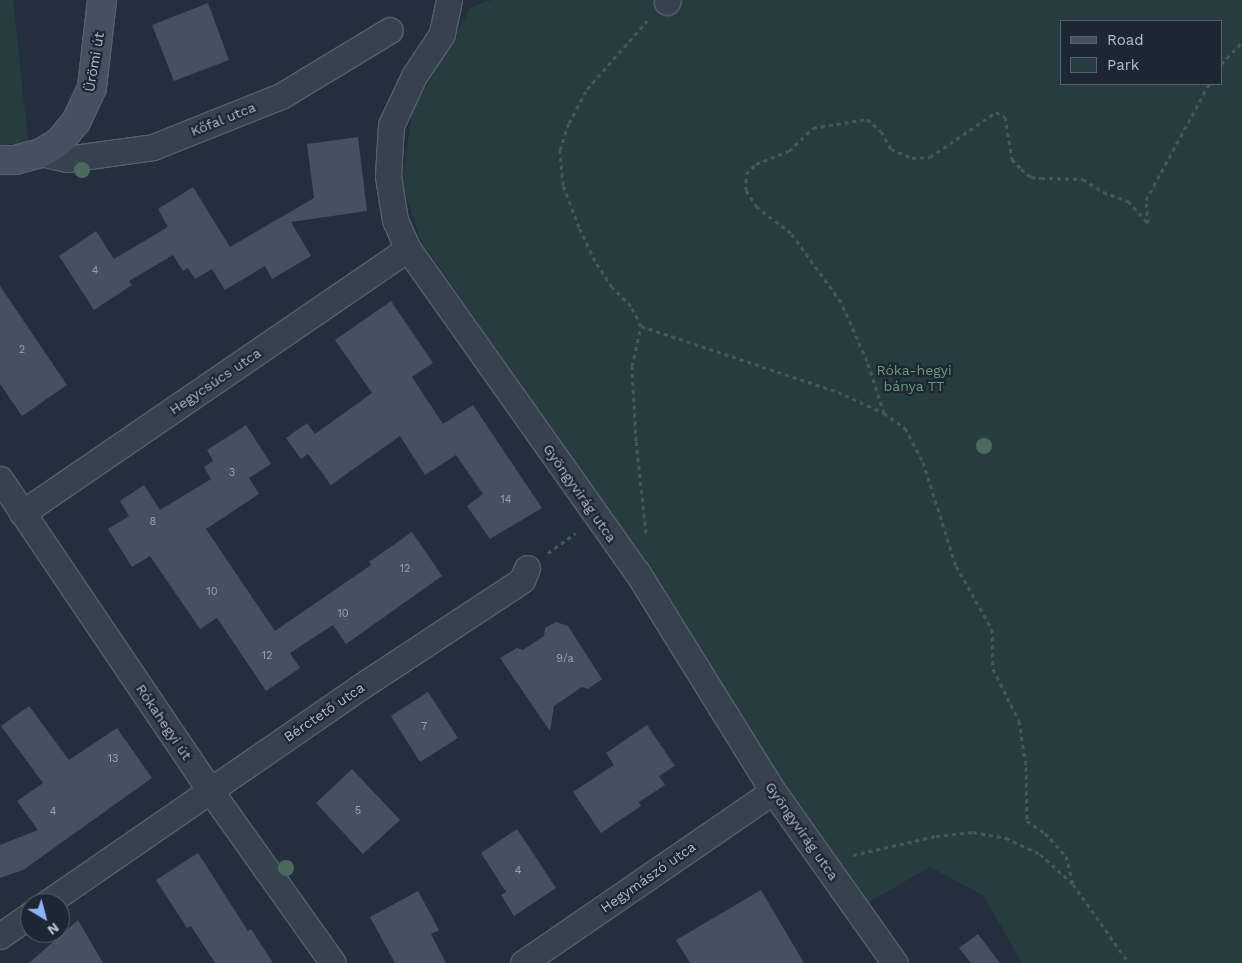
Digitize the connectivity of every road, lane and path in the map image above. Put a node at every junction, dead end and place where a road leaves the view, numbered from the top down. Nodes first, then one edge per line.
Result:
1 (102, 0) edge
2 (449, 0) edge
3 (668, 1) edge
4 (390, 30) dead end
5 (1242, 42) edge
6 (1222, 63) edge
7 (1208, 85) edge
8 (41, 153) junction
9 (0, 160) edge
10 (408, 249) junction
11 (641, 326) junction
12 (884, 413) junction
13 (0, 479) edge
14 (22, 513) junction
15 (597, 518) junction
16 (527, 568) joint
17 (636, 572) junction
18 (210, 790) junction
19 (773, 791) junction
20 (823, 861) junction
21 (1072, 884) junction
22 (61, 893) edge
23 (20, 922) edge
24 (0, 936) edge
25 (333, 963) edge
26 (523, 963) edge
27 (895, 963) edge
28 (1129, 963) edge

1 - 8 street, Ürömi út
2 - 10 street, Gyöngyvirág utca
3 - 11 path
4 - 8 street, Kőfal utca
5 - 6 path
7 - 12 path
8 - 9 street, Ürömi út
10 - 14 street, Hegycsúcs utca
10 - 15 street, Gyöngyvirág utca
11 - 12 path
11 - 17 path
12 - 21 path
13 - 14 street, Rókahegyi út
14 - 18 street, Rókahegyi út
15 - 16 path
15 - 17 street, Gyöngyvirág utca
16 - 18 street, Bérctető utca
17 - 19 street, Gyöngyvirág utca
18 - 22 street, Bérctető utca
18 - 25 street, Rókahegyi út
19 - 20 street, Gyöngyvirág utca
19 - 26 street, Hegymászó utca
20 - 21 path
20 - 27 street, Gyöngyvirág utca
21 - 28 path
23 - 24 street

